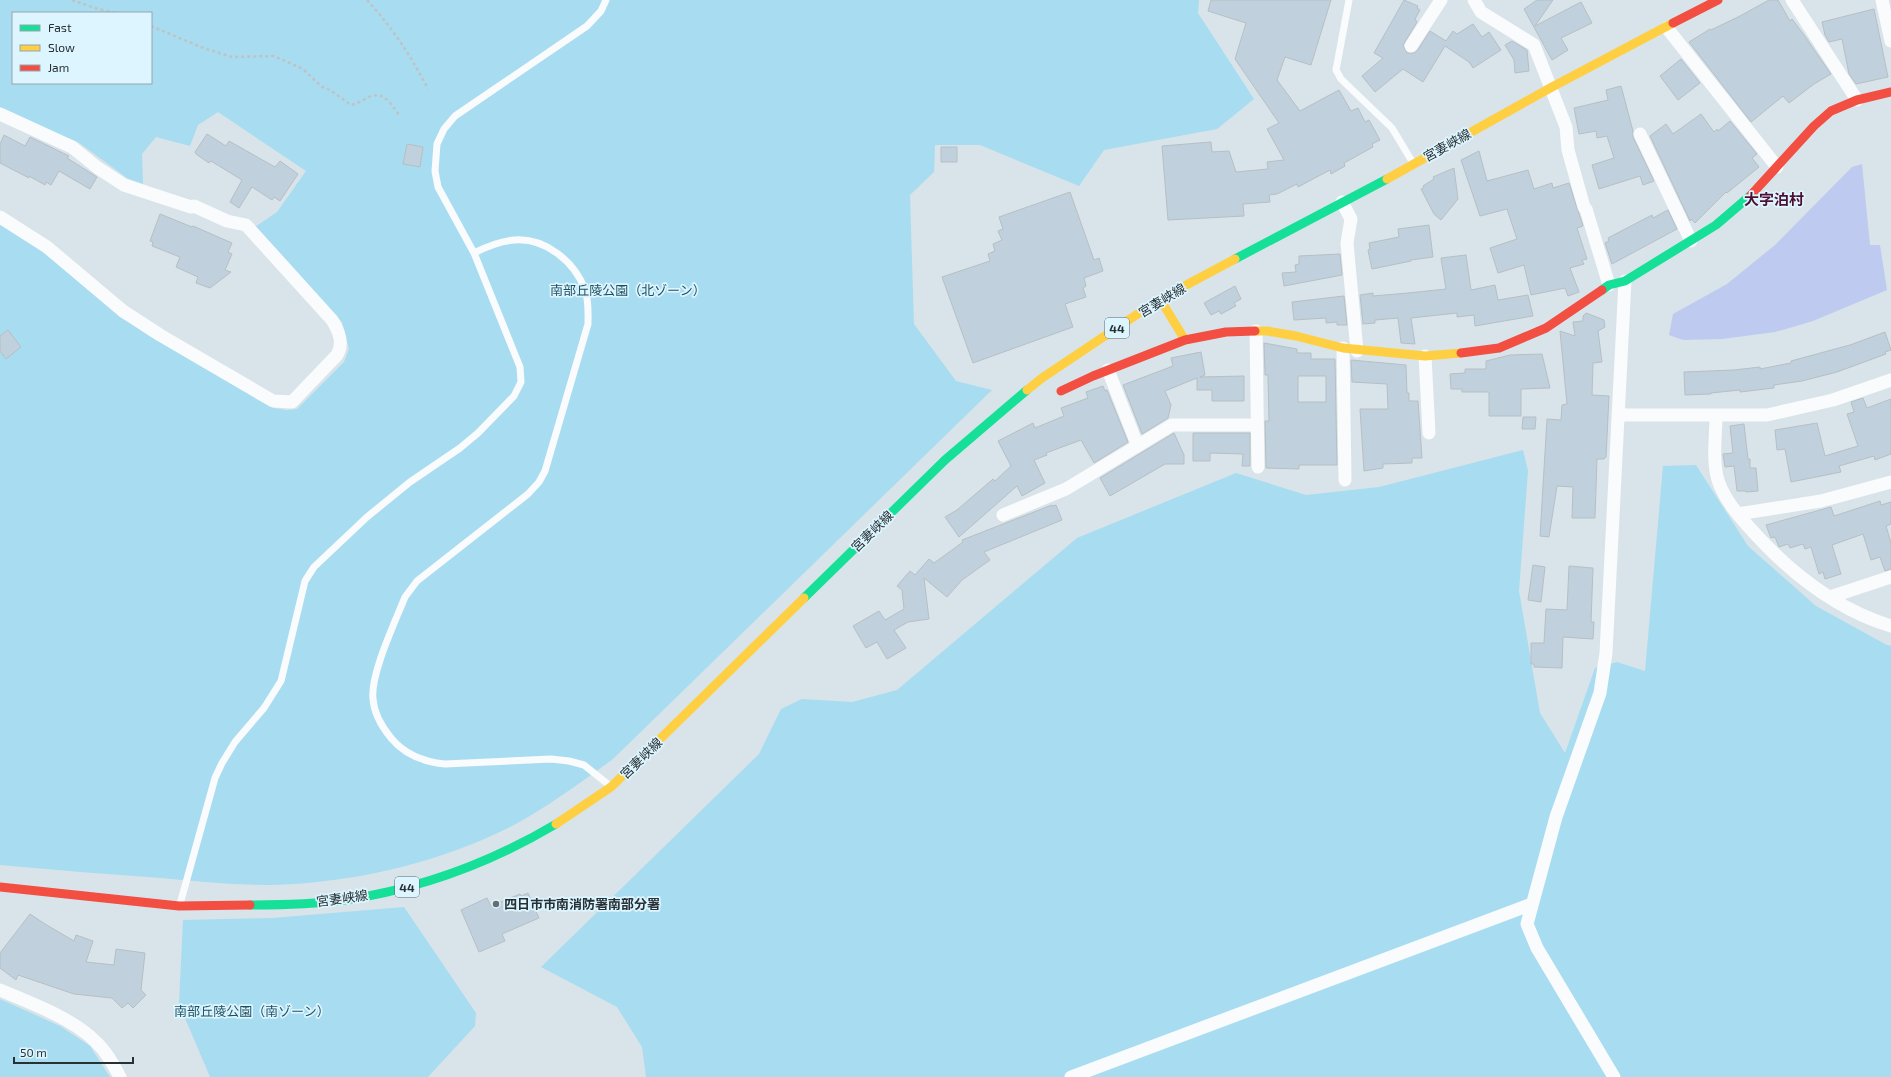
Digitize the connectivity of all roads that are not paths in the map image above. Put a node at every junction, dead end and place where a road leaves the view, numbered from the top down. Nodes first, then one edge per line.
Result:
1 (606, 0) edge
2 (1349, 0) edge
3 (1441, 0) edge
4 (1474, 0) edge
5 (1718, 0) edge
6 (1792, 0) edge
7 (1882, 0) edge
8 (1667, 28) junction
9 (1891, 41) edge
10 (1411, 46) dead end
11 (1552, 88) junction
12 (1891, 92) edge
13 (1856, 100) junction
14 (0, 114) edge
15 (1640, 134) dead end
16 (1414, 164) junction
17 (1777, 167) junction
18 (1342, 202) junction
19 (0, 217) edge
20 (1691, 242) junction
21 (474, 252) junction
22 (1625, 281) junction
23 (1609, 285) junction
24 (1160, 299) junction
25 (1256, 332) junction
26 (1185, 340) junction
27 (1343, 348) junction
28 (1356, 350) junction
29 (1425, 356) junction
30 (1108, 370) junction
31 (1891, 380) edge
32 (1061, 391) dead end
33 (1618, 415) junction
34 (1716, 416) junction
35 (1258, 425) junction
36 (1429, 434) dead end
37 (1137, 444) junction
38 (1258, 467) dead end
39 (1345, 480) dead end
40 (1891, 482) edge
41 (1738, 514) junction
42 (1003, 515) dead end
43 (1891, 577) edge
44 (1830, 597) junction
45 (1891, 626) edge
46 (611, 787) junction
47 (0, 887) edge
48 (1532, 904) junction
49 (179, 906) junction
50 (0, 990) edge
51 (120, 1077) edge
52 (1072, 1077) edge
53 (1614, 1077) edge

1 - 21 lane
2 - 16 lane
3 - 10 street
4 - 11 street
5 - 8 main road, 宮妻峡線 / 44
6 - 13 street
7 - 9 street
8 - 11 main road, 宮妻峡線 / 44
8 - 17 street
11 - 16 main road, 宮妻峡線 / 44
11 - 23 street
12 - 13 main road
13 - 17 main road
14 - 19 street
15 - 20 street
16 - 18 main road, 宮妻峡線 / 44
17 - 20 main road
18 - 24 main road, 宮妻峡線 / 44
18 - 28 street
20 - 22 main road
21 - 46 lane
21 - 49 lane
22 - 23 main road
22 - 33 street
23 - 29 main road
24 - 26 main road
24 - 46 main road, 宮妻峡線 / 44
25 - 26 main road
25 - 27 main road
25 - 35 street
26 - 30 main road
27 - 28 main road
27 - 39 street
28 - 29 main road
29 - 36 street
30 - 32 main road
30 - 37 street
31 - 34 street
33 - 34 street
33 - 48 street
34 - 41 street
35 - 37 street
35 - 38 street
37 - 42 street
40 - 41 street
41 - 44 street
43 - 44 street
44 - 45 street
46 - 49 main road, 宮妻峡線 / 44
47 - 49 main road, 宮妻峡線 / 44
48 - 52 street
48 - 53 street
50 - 51 street

